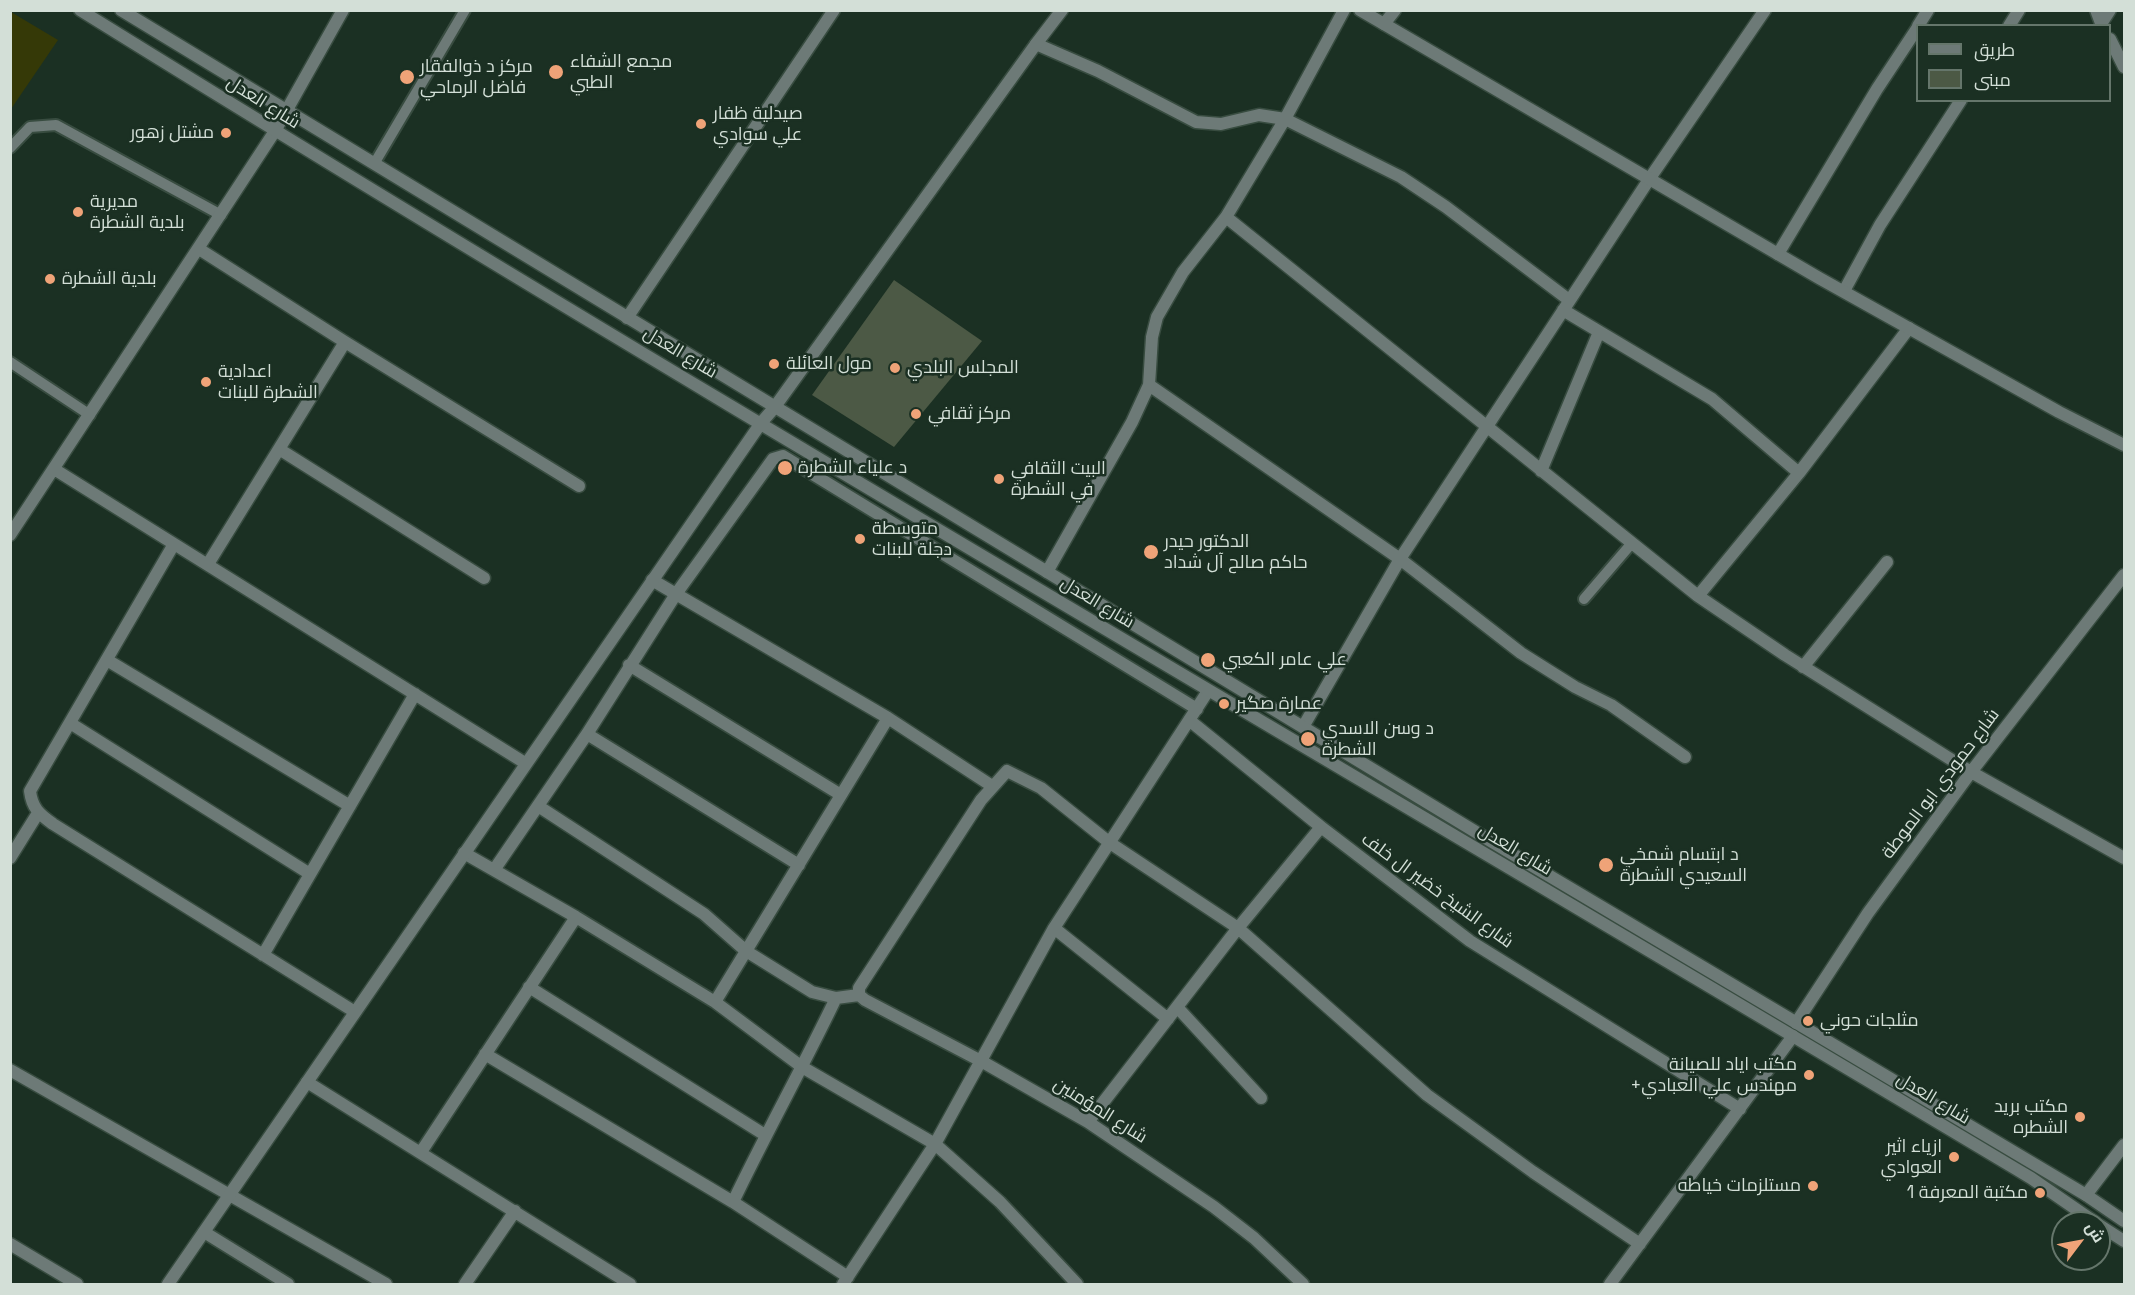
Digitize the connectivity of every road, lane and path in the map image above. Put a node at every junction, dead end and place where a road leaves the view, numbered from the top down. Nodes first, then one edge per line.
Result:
1 (80, 10) edge
2 (121, 10) edge
3 (343, 10) edge
4 (465, 10) edge
5 (834, 10) edge
6 (1062, 10) edge
7 (1344, 10) edge
8 (1360, 10) edge
9 (1395, 10) edge
10 (1765, 10) edge
11 (1928, 10) edge
12 (2019, 10) edge
13 (2110, 10) edge
14 (1384, 24) junction
15 (1919, 24) edge
16 (2010, 24) edge
17 (2103, 24) edge
18 (1916, 29) edge
19 (2111, 43) edge
20 (1036, 44) junction
21 (2124, 67) edge
22 (1960, 102) edge
23 (287, 110) junction
24 (1285, 119) junction
25 (275, 131) junction
26 (10, 148) edge
27 (375, 164) junction
28 (1650, 178) junction
29 (221, 215) junction
30 (1226, 217) junction
31 (199, 249) junction
32 (1778, 254) junction
33 (1844, 291) junction
34 (1566, 305) junction
35 (627, 318) junction
36 (1908, 328) junction
37 (1599, 332) junction
38 (345, 342) junction
39 (10, 362) edge
40 (1149, 385) junction
41 (774, 408) junction
42 (90, 414) junction
43 (761, 423) junction
44 (1486, 427) junction
45 (2124, 445) edge
46 (279, 450) junction
47 (54, 469) junction
48 (1541, 471) junction
49 (1799, 473) junction
50 (579, 486) dead end
51 (10, 535) edge
52 (174, 543) junction
53 (1632, 543) junction
54 (1400, 559) junction
55 (1887, 562) dead end
56 (208, 564) junction
57 (1047, 572) junction
58 (2124, 575) edge
59 (484, 578) dead end
60 (652, 580) junction
61 (676, 594) junction
62 (1698, 596) junction
63 (1584, 599) dead end
64 (107, 660) junction
65 (629, 665) junction
66 (1803, 667) junction
67 (1208, 691) junction
68 (416, 694) junction
69 (1197, 709) junction
70 (888, 718) junction
71 (1189, 720) junction
72 (70, 723) junction
73 (1303, 728) junction
74 (587, 734) junction
75 (1685, 757) dead end
76 (525, 763) junction
77 (1971, 772) junction
78 (992, 786) junction
79 (841, 795) junction
80 (350, 806) junction
81 (538, 806) junction
82 (38, 813) junction
83 (1321, 827) junction
84 (1110, 843) junction
85 (464, 853) junction
86 (10, 858) edge
87 (2124, 858) edge
88 (799, 865) junction
89 (494, 870) junction
90 (310, 874) junction
91 (576, 917) junction
92 (1054, 928) junction
93 (1238, 928) junction
94 (746, 951) junction
95 (263, 955) junction
96 (529, 987) junction
97 (860, 995) junction
98 (836, 998) junction
99 (715, 1002) junction
100 (1177, 1007) junction
101 (355, 1012) junction
102 (1168, 1019) junction
103 (1796, 1023) junction
104 (1793, 1036) junction
105 (485, 1054) junction
106 (981, 1061) junction
107 (802, 1067) junction
108 (10, 1070) edge
109 (307, 1082) junction
110 (1261, 1098) dead end
111 (1740, 1108) junction
112 (1088, 1122) junction
113 (765, 1135) junction
114 (935, 1144) junction
115 (2124, 1145) edge
116 (421, 1152) junction
117 (230, 1195) junction
118 (2086, 1196) junction
119 (733, 1202) junction
120 (515, 1211) junction
121 (2079, 1211) edge
122 (2124, 1221) edge
123 (204, 1232) junction
124 (2111, 1232) edge
125 (2124, 1241) edge
126 (10, 1244) edge
127 (1640, 1244) junction
128 (845, 1282) edge
129 (77, 1284) edge
130 (168, 1284) edge
131 (288, 1284) edge
132 (386, 1284) edge
133 (465, 1284) edge
134 (630, 1284) edge
135 (1077, 1284) edge
136 (1303, 1284) edge
137 (1610, 1284) edge

1 - 25 street, شارع العدل
2 - 23 street, شارع العدل
3 - 23 street
4 - 27 lane
5 - 35 street
6 - 20 street
7 - 24 street
8 - 14 street
9 - 14 street
10 - 28 street
11 - 15 street
12 - 16 street
13 - 17 street
14 - 28 street
18 - 32 street
19 - 21 street
20 - 24 street
20 - 41 street
22 - 33 street
23 - 25 street
23 - 27 street, شارع العدل
24 - 30 street
24 - 34 street
25 - 29 street
25 - 43 street, شارع العدل
26 - 29 lane
27 - 35 street, شارع العدل
28 - 32 street
28 - 34 street
29 - 31 street
30 - 40 street
30 - 44 street
31 - 38 street
31 - 42 street
32 - 33 street
33 - 36 street
34 - 37 street
34 - 44 street
35 - 41 street, شارع العدل
36 - 45 street
36 - 49 street
37 - 48 street
37 - 49 street
38 - 46 street
38 - 50 street
39 - 42 lane
40 - 54 street
40 - 57 street
41 - 43 street
41 - 57 street, شارع العدل
42 - 47 street
43 - 60 street
43 - 67 street, شارع العدل
44 - 48 street
44 - 54 street
46 - 56 street
46 - 59 street
47 - 51 street
47 - 52 street
48 - 53 street
49 - 62 street
52 - 56 street
52 - 64 street
53 - 62 street
53 - 63 lane
54 - 73 street
54 - 75 street
55 - 66 street
56 - 68 street
57 - 73 street, شارع العدل
58 - 77 street, شارع حمودي ابو الموطة
60 - 61 street
60 - 76 street
61 - 65 street
61 - 69 street
61 - 70 street
62 - 66 street
64 - 72 street
64 - 80 street
65 - 74 street
65 - 79 street
66 - 77 street
67 - 69 street
67 - 104 street, شارع العدل
68 - 76 street
68 - 80 street
69 - 71 street
70 - 78 street
70 - 79 street
71 - 83 street, شارع الشيخ خضير ال خلف
71 - 84 street
72 - 82 street
72 - 90 street
73 - 103 street, شارع العدل
74 - 81 street
74 - 88 street
76 - 85 street
77 - 87 street
77 - 103 street, شارع حمودي ابو الموطة
78 - 84 street
78 - 97 street
79 - 88 street
80 - 90 street
81 - 89 street
81 - 94 street
82 - 86 street
82 - 95 street
83 - 93 street
83 - 111 street, شارع الشيخ خضير ال خلف
84 - 92 street
84 - 93 street
85 - 89 street
85 - 101 street
88 - 94 street
89 - 91 street
90 - 95 street
91 - 96 street
91 - 99 street
92 - 102 street
92 - 106 street
93 - 100 street
93 - 127 street
94 - 98 street
94 - 99 street
95 - 101 street
96 - 105 street
96 - 113 street
97 - 98 street
97 - 106 street, شارع المؤمنين
98 - 107 street
99 - 107 street
100 - 102 street
100 - 110 street
101 - 109 street
102 - 112 street
103 - 118 street, شارع العدل
104 - 111 street
104 - 121 street, شارع العدل
105 - 116 street
105 - 119 street
106 - 112 street, شارع المؤمنين
106 - 114 street
107 - 113 street
107 - 114 street
108 - 117 street
109 - 116 street
109 - 117 street
111 - 127 street
112 - 136 street, شارع المؤمنين
113 - 119 street
114 - 128 street
114 - 135 street
115 - 118 street
116 - 120 street
117 - 123 street
117 - 132 street
118 - 122 street, شارع العدل
119 - 128 street
120 - 133 street
120 - 134 street
123 - 130 street
123 - 131 street
124 - 125 street, شارع العدل
126 - 129 street
127 - 137 street

